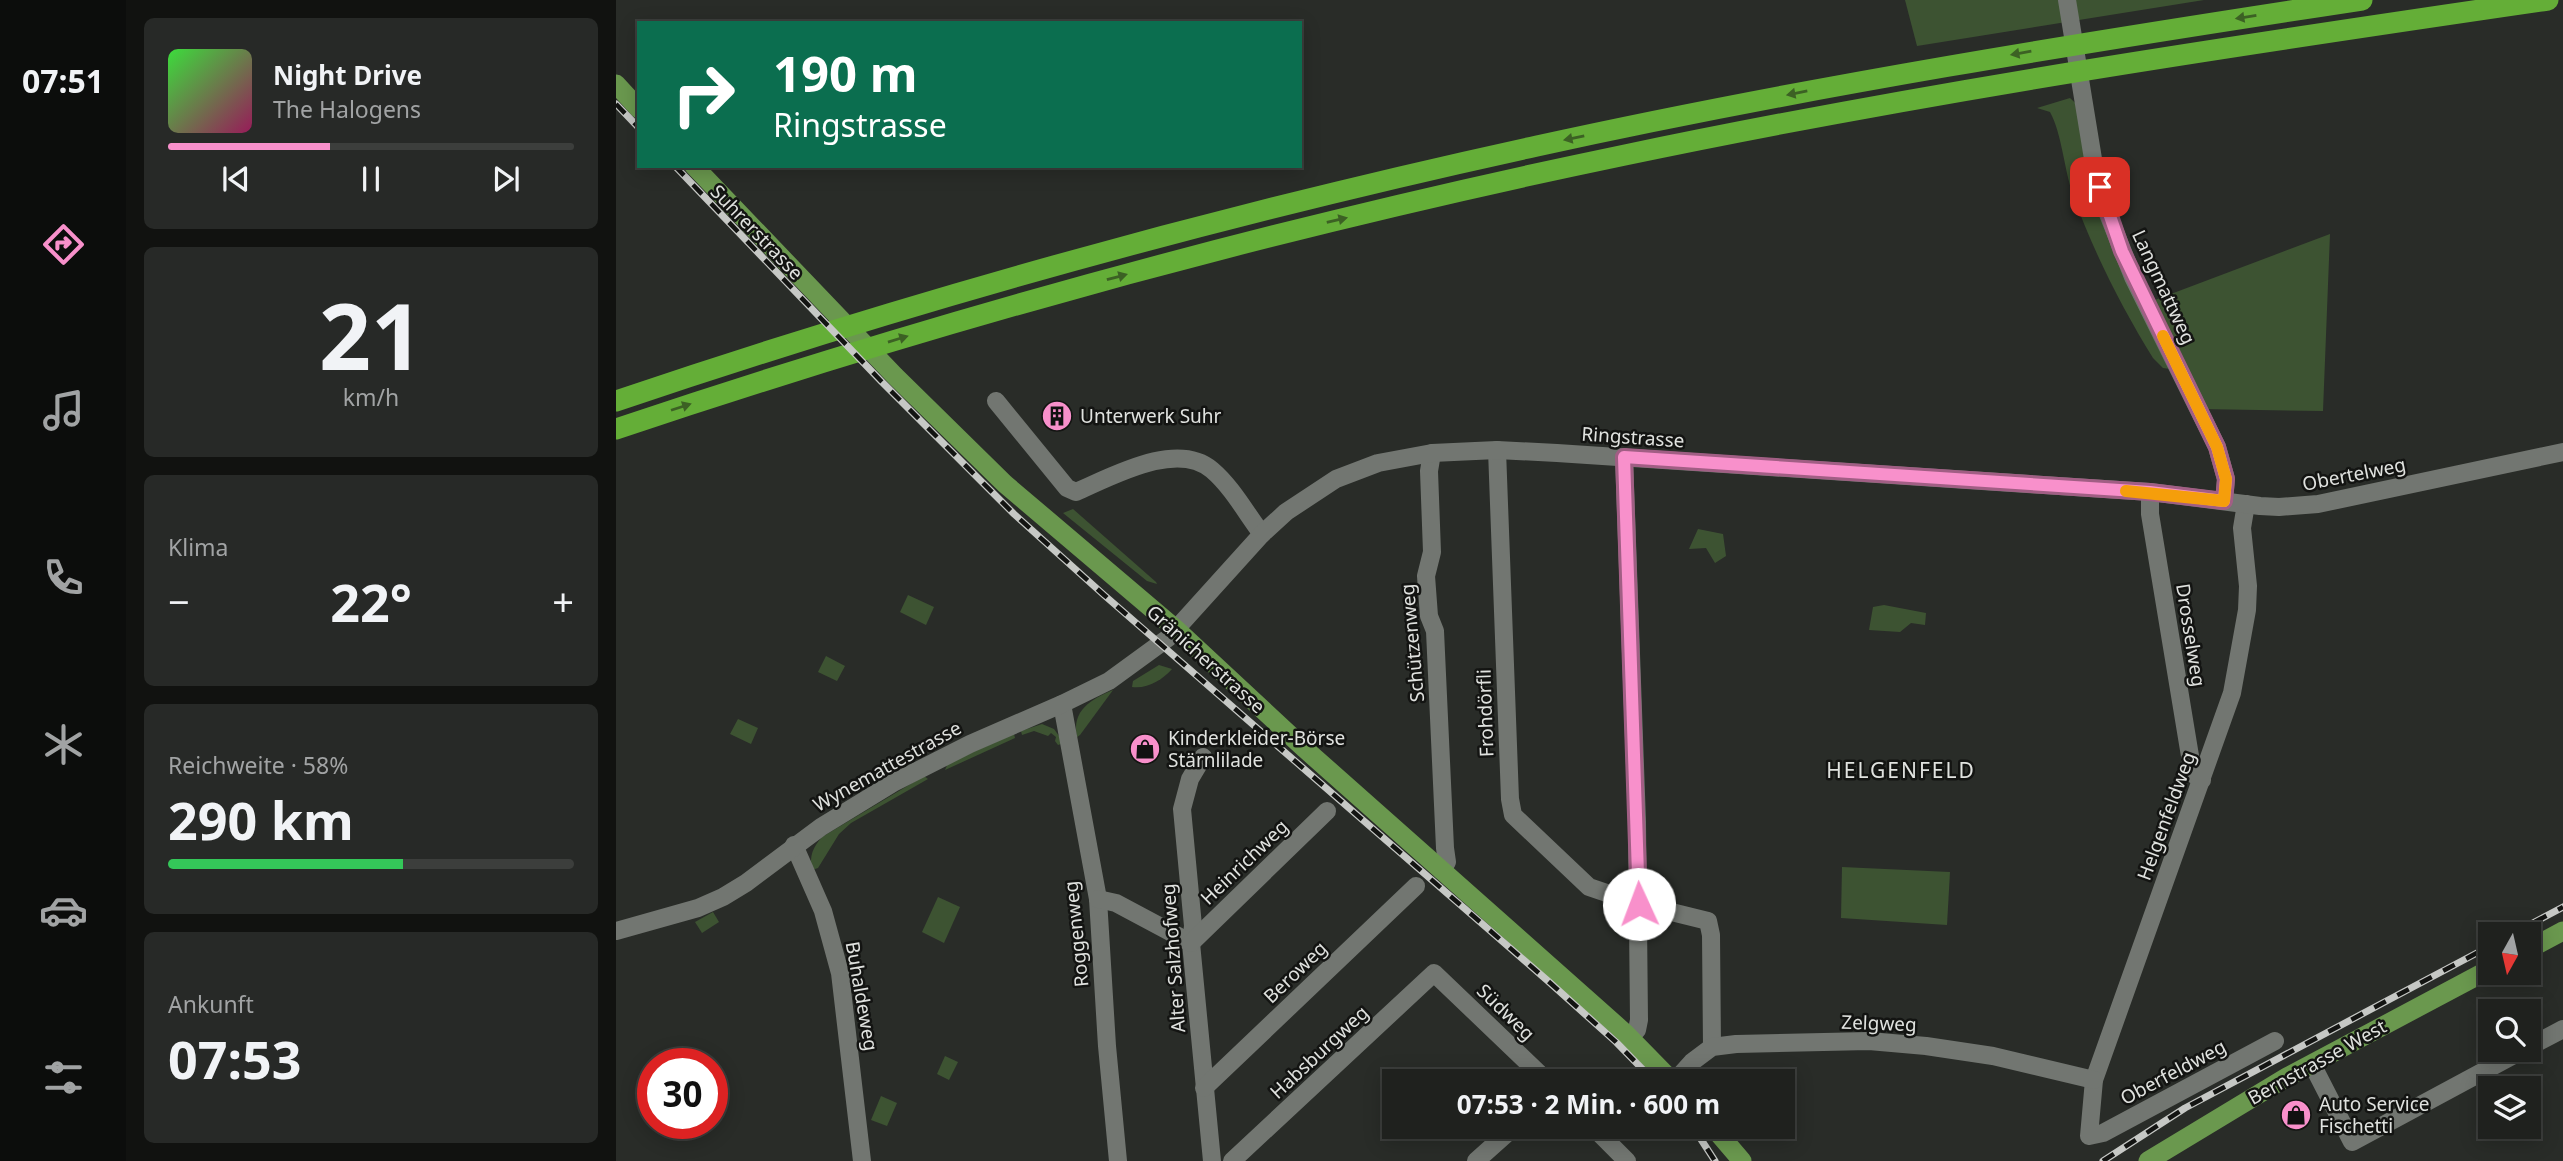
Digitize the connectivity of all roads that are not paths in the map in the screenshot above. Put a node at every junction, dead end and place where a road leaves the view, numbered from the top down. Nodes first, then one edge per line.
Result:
1 (2362, 0) edge
2 (2547, 0) edge
3 (2067, 1) edge
4 (616, 84) edge
5 (637, 107) edge
6 (696, 168) edge
7 (895, 376) joint
8 (616, 401) edge
9 (996, 401) dead end
10 (616, 429) edge
11 (1497, 450) junction
12 (2563, 452) edge
13 (1432, 453) junction
14 (1624, 457) junction
15 (2150, 492) junction
16 (2224, 501) junction
17 (2246, 504) junction
18 (1262, 534) junction
19 (1177, 630) junction
20 (1062, 704) junction
21 (1203, 757) dead end
22 (2202, 780) junction
23 (1327, 810) dead end
24 (794, 845) junction
25 (1442, 871) junction
26 (1416, 886) dead end
27 (1098, 899) junction
28 (1639, 904) junction
29 (616, 930) edge
30 (2563, 931) edge
31 (1191, 943) junction
32 (2541, 943) edge
33 (1434, 973) joint
34 (2478, 976) edge
35 (2563, 1029) edge
36 (1630, 1037) junction
37 (2275, 1041) dead end
38 (2541, 1041) edge
39 (1712, 1046) junction
40 (2502, 1062) edge
41 (2312, 1064) junction
42 (1534, 1069) edge
43 (1661, 1069) edge
44 (1685, 1069) edge
45 (2094, 1080) junction
46 (1204, 1088) junction
47 (2089, 1136) joint
48 (1501, 1139) edge
49 (1605, 1139) edge
50 (1723, 1139) edge
51 (862, 1161) edge
52 (1118, 1161) edge
53 (1212, 1161) edge
54 (1232, 1161) edge
55 (1476, 1161) edge
56 (1627, 1161) edge
57 (1742, 1161) edge
58 (2148, 1161) edge

1 -> 8 highway
10 -> 2 highway
3 - 16 street, Langmattweg
4 - 5 main road
6 - 7 main road, Suhrerstrasse
7 - 19 main road, Gränicherstrasse
9 - 18 street
11 - 13 street, Ringstrasse
11 - 14 street, Ringstrasse
11 - 28 street, Frohdörfli
12 - 17 street, Obertelweg
13 - 18 street, Ringstrasse
13 - 25 street, Schützenweg
14 - 15 street, Ringstrasse
14 - 28 street
15 - 16 street, Obertelweg
15 - 22 street, Drosselweg
16 - 17 street, Obertelweg
17 - 22 street, Helgenfeldweg
18 - 19 street, Ringstrasse
19 - 20 street, Wynemattestrasse
19 - 25 main road, Gränicherstrasse
20 - 24 street, Wynemattestrasse
20 - 27 street, Roggenweg
21 - 31 street, Alter Salzhofweg
22 - 45 street, Helgenfeldweg
23 - 31 street, Heinrichweg
24 - 29 street, Wynemattestrasse
24 - 51 street, Buhaldeweg
25 - 36 main road, Gränicherstrasse
26 - 46 street, Beroweg
27 - 31 street
27 - 52 street, Roggenweg
28 - 36 street
28 - 39 street, Frohdörfli
30 - 32 main road
31 - 46 street, Alter Salzhofweg
33 - 42 street, Südweg
33 - 54 street, Habsburgweg
34 - 41 main road, Bernstrasse West
35 - 38 street
36 - 43 main road, Gränicherstrasse
37 - 47 street, Oberfeldweg
39 - 44 street
39 - 45 street, Zelgweg
40 - 41 street
41 - 58 main road, Bernstrasse West
45 - 47 street, Helgenfeldweg
46 - 53 street, Alter Salzhofweg
48 - 55 street
49 - 56 street
50 - 57 main road

